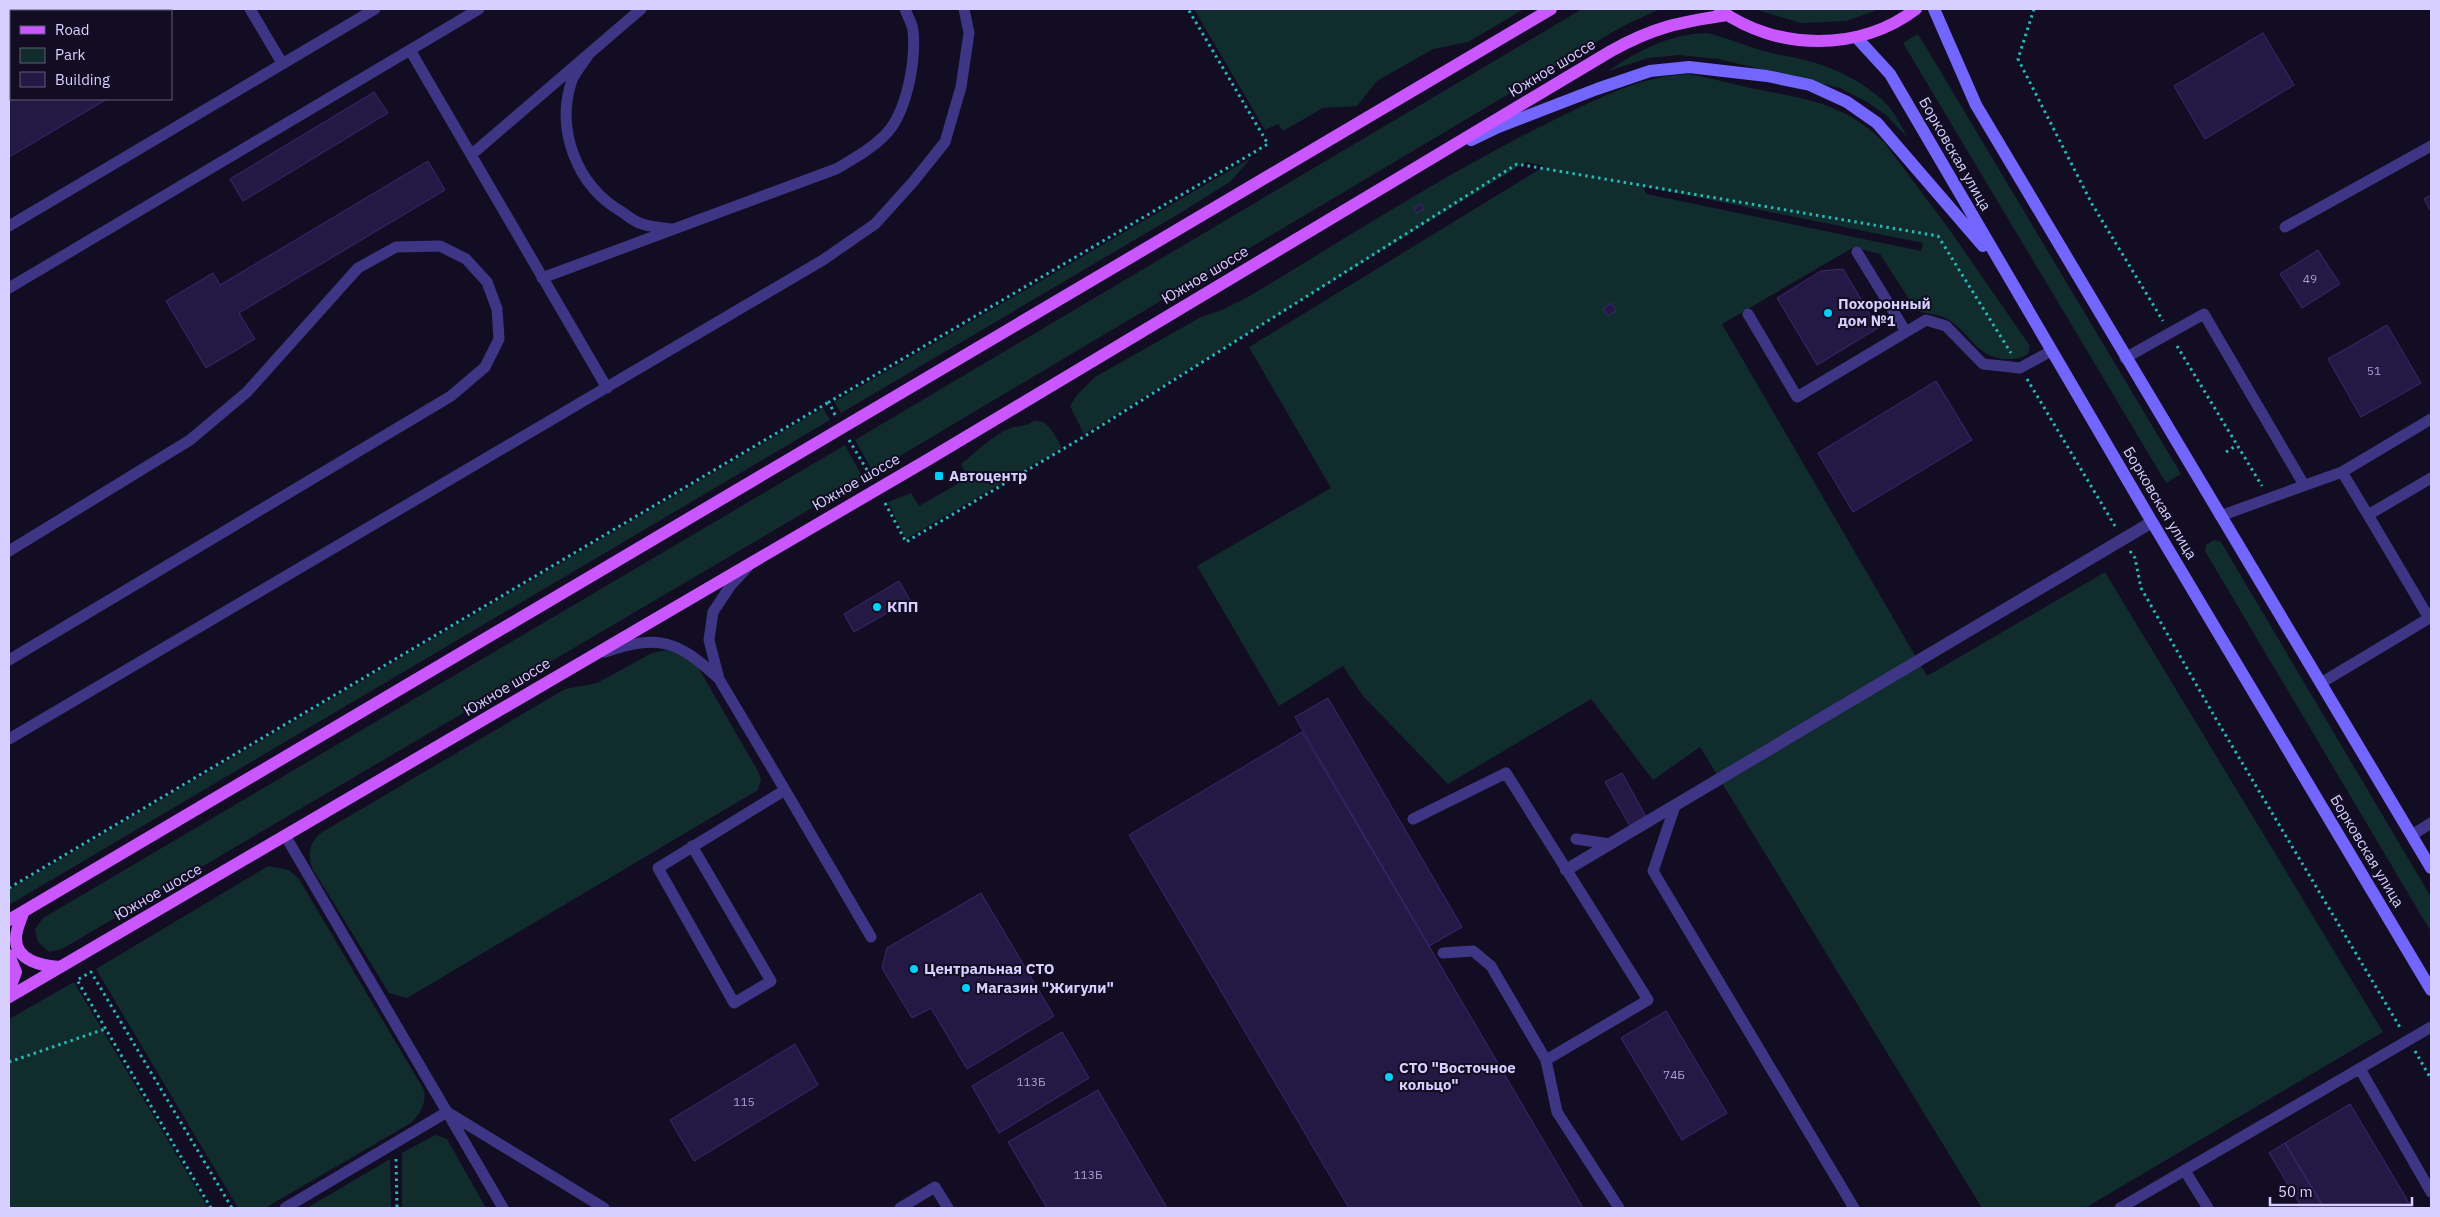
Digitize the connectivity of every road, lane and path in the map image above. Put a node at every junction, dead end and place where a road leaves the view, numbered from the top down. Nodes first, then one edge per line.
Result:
1 (250, 9) edge
2 (374, 9) edge
3 (479, 9) edge
4 (641, 9) edge
5 (905, 9) edge
6 (964, 9) edge
7 (1188, 9) edge
8 (1551, 9) edge
9 (1916, 9) edge
10 (1934, 9) edge
11 (2034, 9) edge
12 (1723, 12) edge
13 (1856, 37) junction
14 (410, 50) junction
15 (589, 54) junction
16 (282, 63) junction
17 (2431, 146) edge
18 (471, 155) junction
19 (1411, 171) junction
20 (9, 226) edge
21 (2285, 227) dead end
22 (672, 229) junction
23 (1857, 252) dead end
24 (2006, 273) junction
25 (542, 278) junction
26 (9, 288) edge
27 (1748, 314) dead end
28 (1906, 332) junction
29 (2170, 333) junction
30 (2051, 351) junction
31 (2125, 358) junction
32 (2020, 368) junction
33 (606, 388) junction
34 (829, 402) junction
35 (2431, 419) edge
36 (842, 428) junction
37 (2237, 445) junction
38 (2226, 452) dead end
39 (2342, 472) junction
40 (2431, 478) edge
41 (2304, 486) junction
42 (877, 488) junction
43 (2269, 498) junction
44 (2368, 515) junction
45 (2220, 516) junction
46 (2152, 522) junction
47 (2124, 540) junction
48 (9, 551) edge
49 (756, 559) junction
50 (2430, 617) edge
51 (587, 658) junction
52 (9, 660) edge
53 (719, 679) junction
54 (2321, 683) junction
55 (9, 739) edge
56 (785, 790) junction
57 (1675, 806) junction
58 (1413, 819) dead end
59 (2431, 823) edge
60 (2412, 835) junction
61 (286, 837) junction
62 (1576, 839) dead end
63 (1610, 844) junction
64 (692, 846) junction
65 (2431, 868) edge
66 (1566, 870) junction
67 (9, 888) edge
68 (24, 911) junction
69 (9, 920) edge
70 (871, 937) dead end
71 (1443, 953) dead end
72 (9, 955) edge
73 (60, 967) junction
74 (2431, 990) edge
75 (9, 991) edge
76 (9, 998) edge
77 (2431, 1027) edge
78 (105, 1029) junction
79 (2409, 1040) junction
80 (1546, 1060) junction
81 (9, 1062) edge
82 (2360, 1069) junction
83 (2431, 1078) edge
84 (447, 1112) junction
85 (395, 1143) junction
86 (2185, 1171) junction
87 (2431, 1192) edge
88 (211, 1208) edge
89 (232, 1208) edge
90 (285, 1208) edge
91 (397, 1208) edge
92 (503, 1208) edge
93 (604, 1208) edge
94 (900, 1208) edge
95 (948, 1208) edge
96 (1619, 1208) edge
97 (1854, 1208) edge
98 (2120, 1208) edge
99 (2208, 1208) edge

1 - 16 lane
2 - 16 lane
3 - 14 lane
4 - 15 lane
5 - 22 lane
6 - 33 lane
7 - 34 path
8 - 36 main road
9 - 13 main road
10 - 31 main road
11 - 29 path
12 - 13 main road
12 - 19 main road, Южное шоссе
13 - 24 main road, Борковская улица
14 - 18 lane
14 - 26 lane
15 - 18 lane
15 - 22 lane
16 - 20 lane
17 - 21 lane
18 - 25 lane
19 - 24 main road
19 - 42 main road, Южное шоссе
22 - 25 lane
23 - 28 lane
24 - 30 main road, Борковская улица
25 - 33 lane
27 - 28 lane
28 - 32 lane
29 - 31 lane
29 - 37 path
29 - 41 lane
30 - 32 lane
30 - 46 main road, Борковская улица
31 - 45 main road
32 - 42 path
32 - 47 path
33 - 55 lane
34 - 36 path
34 - 67 path
35 - 39 lane
36 - 42 path
36 - 68 main road
37 - 38 path
37 - 43 path
39 - 41 lane
39 - 44 lane
40 - 44 lane
41 - 43 lane
42 - 49 main road, Южное шоссе
43 - 45 lane
44 - 50 lane
45 - 54 main road
46 - 47 street
46 - 74 main road, Борковская улица
47 - 57 street
47 - 79 path
48 - 52 lane
49 - 51 main road, Южное шоссе
49 - 53 lane
50 - 54 lane
51 - 53 lane
51 - 61 main road, Южное шоссе
53 - 56 lane
54 - 60 main road
56 - 64 lane
56 - 70 lane
57 - 63 street
57 - 97 lane
58 - 66 lane
59 - 60 lane
60 - 65 main road
61 - 73 main road, Южное шоссе
61 - 84 lane
62 - 63 lane
63 - 66 street
64 - 64 lane
66 - 80 lane
68 - 69 main road
68 - 73 main road
71 - 80 lane
72 - 75 main road
73 - 76 main road, Южное шоссе
77 - 79 lane
78 - 81 path
78 - 88 path
78 - 89 path
79 - 82 lane
79 - 83 path
80 - 96 lane
82 - 86 lane
82 - 87 lane
84 - 85 lane
84 - 92 lane
84 - 93 lane
85 - 90 lane
85 - 91 path
86 - 98 lane
86 - 99 lane
94 - 95 lane

